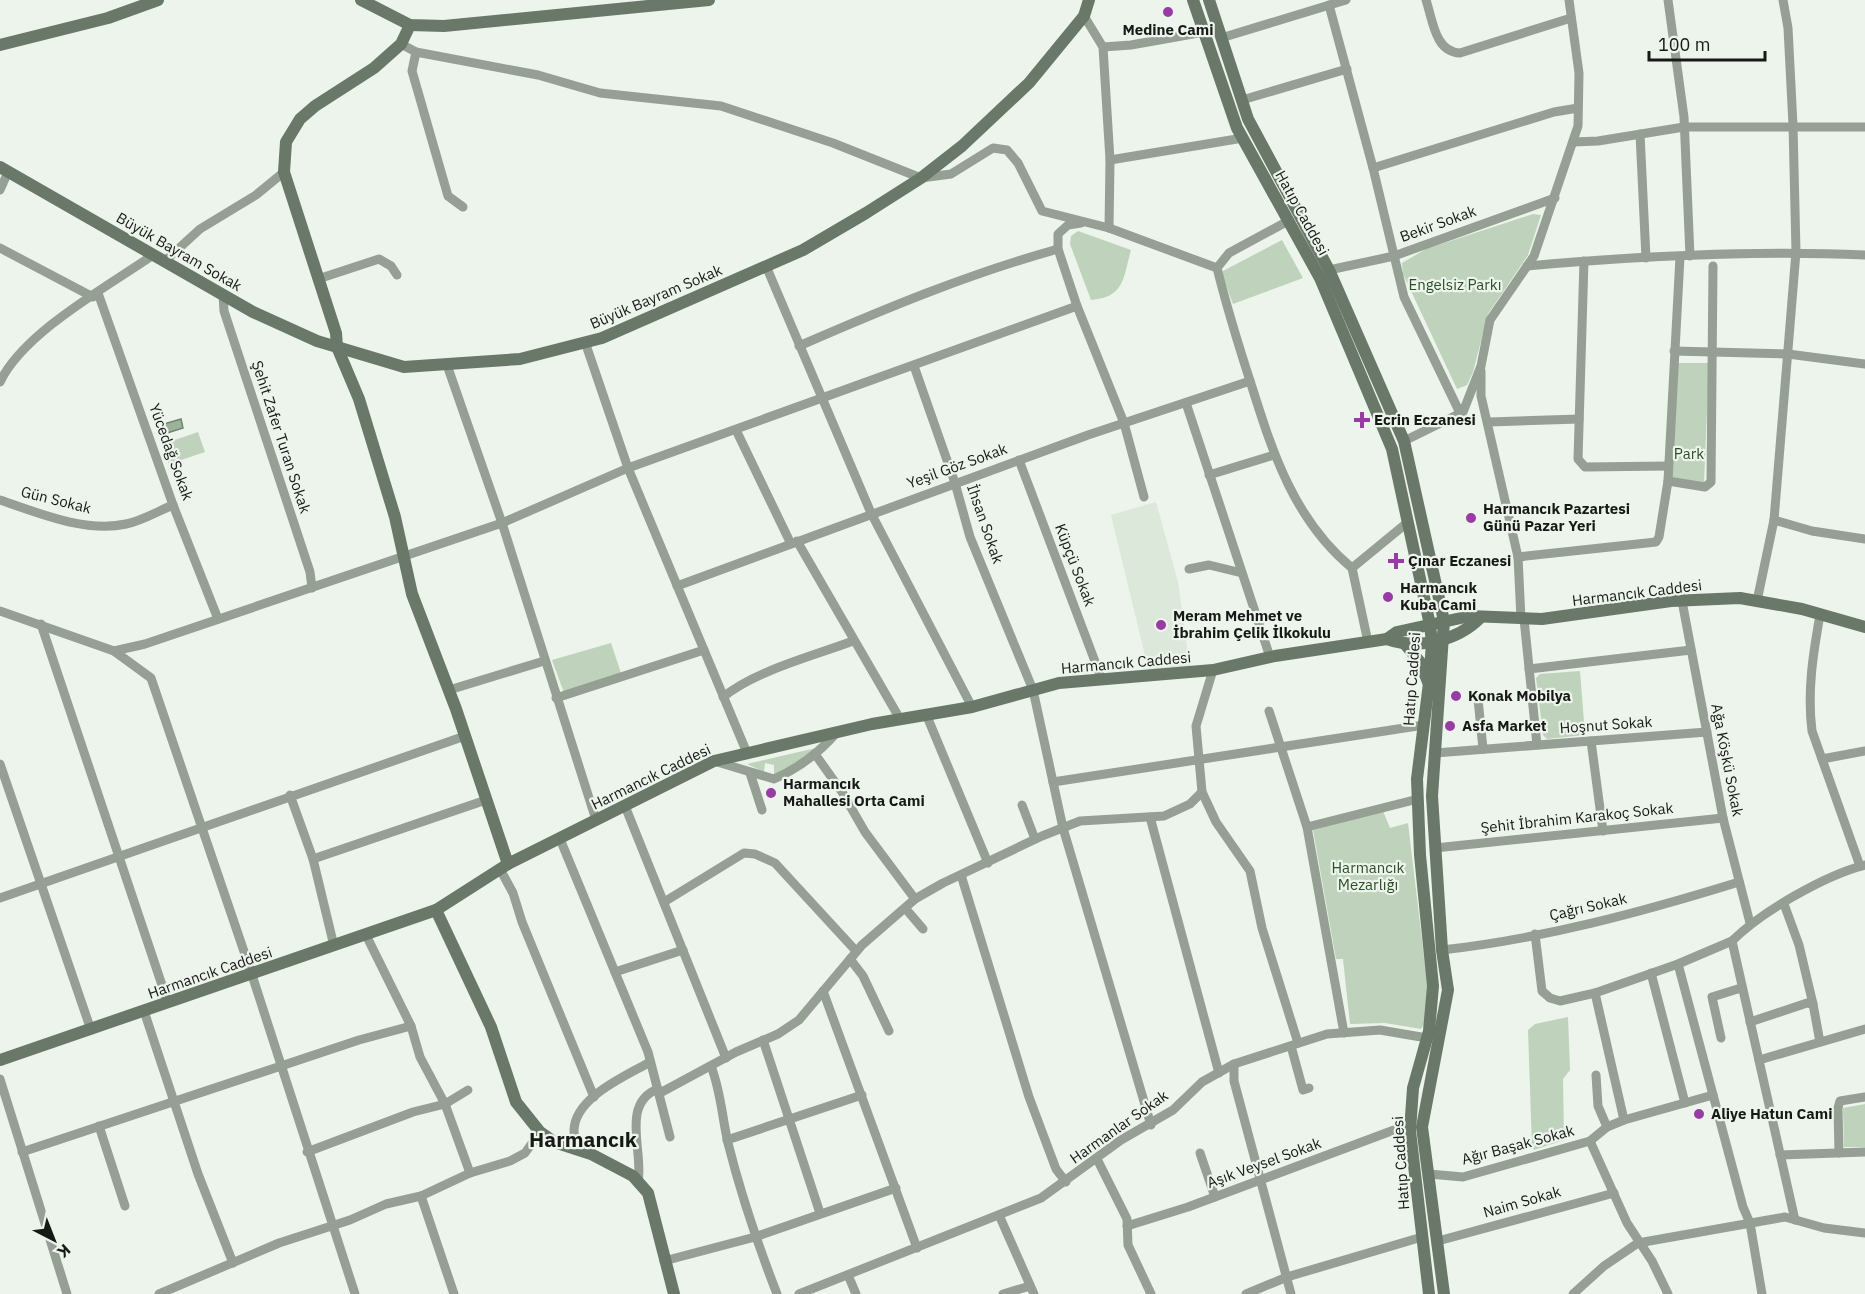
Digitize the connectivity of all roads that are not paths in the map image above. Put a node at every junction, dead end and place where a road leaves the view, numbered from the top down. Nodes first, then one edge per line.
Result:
1 (158, 0) edge
2 (361, 0) edge
3 (709, 0) edge
4 (1089, 0) edge
5 (1193, 0) edge
6 (1209, 0) edge
7 (1346, 0) edge
8 (1426, 0) edge
9 (1569, 0) edge
10 (1668, 0) edge
11 (1783, 0) edge
12 (1329, 5) junction
13 (1084, 16) junction
14 (1571, 18) junction
15 (410, 25) junction
16 (1204, 32) junction
17 (1221, 38) junction
18 (0, 45) edge
19 (401, 45) junction
20 (1103, 47) junction
21 (416, 52) junction
22 (1347, 69) junction
23 (1242, 100) junction
24 (1578, 108) junction
25 (1793, 125) junction
26 (1684, 127) junction
27 (1865, 127) edge
28 (1640, 134) junction
29 (1243, 138) junction
30 (1573, 142) junction
31 (1110, 160) junction
32 (1374, 168) junction
33 (284, 172) junction
34 (3, 174) edge
35 (921, 178) junction
36 (0, 190) edge
37 (1555, 198) junction
38 (463, 207) dead end
39 (1288, 221) junction
40 (1086, 222) junction
41 (1109, 228) junction
42 (0, 248) edge
43 (1058, 249) junction
44 (1796, 252) junction
45 (1865, 255) edge
46 (1394, 256) junction
47 (1685, 256) junction
48 (159, 258) junction
49 (1646, 258) junction
50 (1584, 261) junction
51 (766, 266) junction
52 (1527, 266) junction
53 (1713, 266) dead end
54 (1217, 268) junction
55 (1329, 270) junction
56 (397, 275) dead end
57 (318, 279) junction
58 (95, 295) junction
59 (223, 295) junction
60 (1077, 306) junction
61 (585, 342) junction
62 (799, 346) junction
63 (337, 347) junction
64 (1674, 351) junction
65 (1712, 352) junction
66 (1788, 354) junction
67 (1865, 364) edge
68 (447, 365) junction
69 (914, 366) junction
70 (1481, 366) junction
71 (1250, 381) junction
72 (0, 382) edge
73 (821, 400) junction
74 (1186, 403) junction
75 (1460, 413) junction
76 (1579, 419) junction
77 (1489, 422) junction
78 (1124, 423) junction
79 (736, 430) junction
80 (1404, 441) junction
81 (1274, 454) junction
82 (1019, 460) junction
83 (1668, 466) junction
84 (628, 468) junction
85 (1209, 475) junction
86 (1668, 481) junction
87 (955, 483) junction
88 (1144, 498) dead end
89 (0, 500) edge
90 (173, 505) junction
91 (871, 513) junction
92 (1774, 520) junction
93 (1408, 522) junction
94 (502, 523) junction
95 (1865, 539) edge
96 (794, 543) junction
97 (403, 556) junction
98 (1518, 557) junction
99 (1352, 568) junction
100 (1189, 569) dead end
101 (1242, 573) junction
102 (677, 586) junction
103 (312, 588) junction
104 (1682, 601) junction
105 (1756, 601) junction
106 (0, 611) edge
107 (1820, 615) junction
108 (1480, 618) junction
109 (218, 619) junction
110 (1522, 619) junction
111 (1444, 621) junction
112 (41, 624) junction
113 (1430, 625) junction
114 (1865, 627) edge
115 (1387, 639) junction
116 (853, 640) junction
117 (1368, 642) junction
118 (1437, 642) junction
119 (1404, 643) junction
120 (704, 650) junction
121 (1691, 650) junction
122 (114, 651) junction
123 (1270, 657) junction
124 (544, 662) junction
125 (1529, 669) junction
126 (1213, 670) junction
127 (1102, 680) junction
128 (1429, 683) junction
129 (449, 690) junction
130 (1033, 690) junction
131 (723, 697) junction
132 (556, 698) junction
133 (1478, 699) dead end
134 (972, 706) junction
135 (1269, 711) dead end
136 (926, 714) junction
137 (900, 719) junction
138 (1424, 725) junction
139 (838, 731) junction
140 (1707, 732) junction
141 (465, 736) junction
142 (1591, 741) junction
143 (1280, 745) junction
144 (1537, 745) junction
145 (1483, 749) junction
146 (1865, 751) edge
147 (747, 753) junction
148 (1435, 753) junction
149 (815, 754) junction
150 (1822, 759) junction
151 (714, 761) junction
152 (1198, 761) junction
153 (0, 764) edge
154 (750, 773) junction
155 (1053, 782) junction
156 (1202, 792) junction
157 (290, 795) junction
158 (1418, 799) junction
159 (486, 800) junction
160 (1022, 805) dead end
161 (625, 806) junction
162 (762, 810) dead end
163 (1150, 817) junction
164 (1723, 818) junction
165 (596, 820) junction
166 (201, 826) junction
167 (1307, 827) junction
168 (1063, 828) junction
169 (1603, 831) junction
170 (560, 839) junction
171 (1035, 839) junction
172 (1435, 848) junction
173 (119, 856) junction
174 (313, 859) junction
175 (987, 863) junction
176 (1862, 866) edge
177 (504, 867) junction
178 (961, 875) junction
179 (1739, 882) junction
180 (42, 883) junction
181 (0, 898) edge
182 (915, 899) junction
183 (664, 902) junction
184 (1784, 904) junction
185 (904, 908) junction
186 (436, 910) junction
187 (1750, 923) junction
188 (923, 929) dead end
189 (1535, 934) junction
190 (366, 935) junction
191 (1732, 941) junction
192 (334, 946) junction
193 (683, 950) junction
194 (1442, 950) junction
195 (853, 955) junction
196 (1678, 964) junction
197 (615, 972) junction
198 (1651, 973) junction
199 (252, 975) junction
200 (1741, 987) junction
201 (823, 991) junction
202 (1594, 993) junction
203 (168, 1003) junction
204 (1813, 1004) junction
205 (144, 1011) junction
206 (1750, 1022) junction
207 (411, 1026) junction
208 (1865, 1029) edge
209 (91, 1030) junction
210 (889, 1031) dead end
211 (1344, 1033) junction
212 (1426, 1038) junction
213 (1721, 1038) dead end
214 (762, 1040) junction
215 (1820, 1042) junction
216 (1294, 1045) junction
217 (1, 1058) edge
218 (726, 1058) junction
219 (1759, 1060) junction
220 (651, 1062) junction
221 (1234, 1065) junction
222 (711, 1066) junction
223 (281, 1067) junction
224 (1219, 1073) junction
225 (1596, 1075) dead end
226 (0, 1079) edge
227 (1309, 1088) dead end
228 (468, 1090) dead end
229 (659, 1091) junction
230 (862, 1095) junction
231 (1713, 1095) junction
232 (594, 1097) junction
233 (1865, 1097) edge
234 (173, 1101) junction
235 (1685, 1103) junction
236 (445, 1104) junction
237 (789, 1118) junction
238 (1624, 1120) junction
239 (1151, 1125) junction
240 (99, 1126) junction
241 (1607, 1127) junction
242 (1410, 1131) junction
243 (540, 1132) junction
244 (670, 1137) dead end
245 (728, 1140) junction
246 (1590, 1141) junction
247 (577, 1149) junction
248 (22, 1152) junction
249 (308, 1152) junction
250 (1865, 1152) edge
251 (1839, 1153) junction
252 (1200, 1154) dead end
253 (1780, 1155) junction
254 (1097, 1159) junction
255 (470, 1173) junction
256 (1429, 1174) junction
257 (1261, 1181) junction
258 (638, 1182) junction
259 (1066, 1182) junction
260 (896, 1188) junction
261 (1614, 1193) junction
262 (421, 1196) junction
263 (1215, 1197) junction
264 (125, 1206) dead end
265 (820, 1213) junction
266 (999, 1215) junction
267 (1795, 1220) junction
268 (1750, 1223) junction
269 (331, 1225) junction
270 (1127, 1226) junction
271 (1865, 1233) edge
272 (755, 1237) junction
273 (1422, 1237) junction
274 (1438, 1241) junction
275 (1638, 1243) junction
276 (917, 1248) junction
277 (664, 1261) junction
278 (234, 1263) junction
279 (848, 1275) junction
280 (1287, 1277) junction
281 (1032, 1290) edge
282 (1250, 1293) edge
283 (67, 1294) edge
284 (159, 1294) edge
285 (355, 1294) edge
286 (454, 1294) edge
287 (674, 1294) edge
288 (777, 1294) edge
289 (799, 1294) edge
290 (856, 1294) edge
291 (1004, 1294) edge
292 (1151, 1294) edge
293 (1291, 1294) edge
294 (1429, 1294) edge
295 (1444, 1294) edge
296 (1573, 1294) edge
297 (1668, 1294) edge
298 (1762, 1294) edge

1 - 18 street
2 - 15 street
3 - 15 street
4 - 13 street, Büyük Bayram Sokak
5 - 16 street, Hatıp Caddesi
6 - 17 street, Hatıp Caddesi
7 - 12 street
8 - 14 street
9 - 14 street
10 - 26 street
11 - 25 street
12 - 17 street
12 - 22 street
13 - 20 street
13 - 35 street, Büyük Bayram Sokak
14 - 24 street
15 - 19 street
16 - 20 street
16 - 29 street, Hatıp Caddesi
17 - 23 street, Hatıp Caddesi
19 - 21 street
19 - 33 street
20 - 31 street
21 - 35 street
21 - 38 street
22 - 23 street
22 - 32 street
23 - 55 street, Hatıp Caddesi
24 - 30 street
24 - 32 street
25 - 26 street
25 - 27 street
25 - 44 street
26 - 28 street
26 - 47 street
28 - 30 street
28 - 49 street
29 - 31 street
29 - 39 street, Hatıp Caddesi
30 - 37 street
31 - 41 street
32 - 46 street
33 - 48 street
33 - 57 street
34 - 36 street
34 - 48 street, Büyük Bayram Sokak
35 - 40 street
35 - 51 street, Büyük Bayram Sokak
37 - 46 street, Bekir Sokak
37 - 52 street
39 - 54 street
39 - 93 street, Hatıp Caddesi
40 - 41 street
40 - 43 street
41 - 54 street
42 - 58 street
43 - 60 street
43 - 62 street
44 - 45 street
44 - 47 street
44 - 66 street
46 - 55 street, Bekir Sokak
46 - 75 street
47 - 49 street
47 - 64 street
48 - 58 street
48 - 59 street, Büyük Bayram Sokak
49 - 50 street
50 - 52 street
50 - 76 street
51 - 61 street, Büyük Bayram Sokak
51 - 62 street
52 - 70 street
53 - 65 street
54 - 71 street
55 - 80 street, Hatıp Caddesi
56 - 57 street
57 - 63 street
58 - 72 street
58 - 90 street, Yücedağ Sokak
59 - 63 street, Büyük Bayram Sokak
59 - 103 street, Şehit Zafer Turan Sokak
60 - 69 street
60 - 78 street
61 - 68 street, Büyük Bayram Sokak
61 - 84 street
62 - 73 street
63 - 68 street, Büyük Bayram Sokak
63 - 97 street
64 - 65 street
64 - 83 street
65 - 66 street
65 - 86 street
66 - 67 street
66 - 92 street
68 - 94 street
69 - 73 street
69 - 87 street, İhsan Sokak
70 - 75 street
70 - 77 street
71 - 74 street, Yeşil Göz Sokak
71 - 81 street
73 - 79 street
73 - 91 street
74 - 78 street, Yeşil Göz Sokak
74 - 85 street
75 - 80 street
76 - 77 street
76 - 83 street
77 - 98 street
78 - 82 street, Yeşil Göz Sokak
78 - 88 street
79 - 84 street
79 - 96 street
80 - 111 street, Hatıp Caddesi
81 - 85 street
81 - 99 street
82 - 87 street, Yeşil Göz Sokak
82 - 127 street, Küpçü Sokak
83 - 86 street
84 - 94 street
84 - 102 street
85 - 101 street
86 - 98 street
87 - 91 street, Yeşil Göz Sokak
87 - 130 street, İhsan Sokak
89 - 90 street, Gün Sokak
90 - 109 street, Yücedağ Sokak
91 - 96 street, Yeşil Göz Sokak
91 - 134 street
92 - 95 street
92 - 105 street
93 - 99 street
93 - 113 street, Hatıp Caddesi
94 - 97 street
94 - 124 street
96 - 102 street, Yeşil Göz Sokak
96 - 116 street
97 - 103 street
97 - 129 street
98 - 110 street
99 - 117 street
100 - 101 street
101 - 123 street
102 - 120 street
103 - 109 street
104 - 105 street, Harmancık Caddesi
104 - 110 street, Harmancık Caddesi
104 - 121 street, Ağa Köşkü Sokak
105 - 107 street, Harmancık Caddesi
106 - 112 street
107 - 114 street, Harmancık Caddesi
107 - 150 street
108 - 110 street, Harmancık Caddesi
108 - 111 street, Harmancık Caddesi
108 - 118 street
109 - 122 street
110 - 125 street
111 - 113 street, Harmancık Caddesi
111 - 118 street, Hatıp Caddesi
112 - 122 street
112 - 173 street
113 - 115 street, Harmancık Caddesi
113 - 118 street, Hatıp Caddesi
115 - 117 street, Harmancık Caddesi
115 - 119 street
116 - 131 street
116 - 137 street
117 - 123 street, Harmancık Caddesi
118 - 119 street
118 - 128 street, Hatıp Caddesi
118 - 148 street, Hatıp Caddesi
119 - 128 street
120 - 131 street
120 - 132 street
121 - 125 street
121 - 140 street, Ağa Köşkü Sokak
122 - 166 street
123 - 126 street, Harmancık Caddesi
124 - 129 street
124 - 132 street
125 - 144 street
126 - 127 street, Harmancık Caddesi
126 - 152 street
127 - 130 street, Harmancık Caddesi
128 - 138 street, Hatıp Caddesi
129 - 141 street
130 - 134 street, Harmancık Caddesi
130 - 155 street, İhsan Sokak
131 - 147 street
132 - 165 street
133 - 145 street
134 - 136 street, Harmancık Caddesi
135 - 143 street
136 - 137 street, Harmancık Caddesi
136 - 175 street
137 - 139 street, Harmancık Caddesi
138 - 143 street
138 - 158 street, Hatıp Caddesi
139 - 147 street, Harmancık Caddesi
139 - 149 street
140 - 142 street, Hoşnut Sokak
140 - 164 street, Ağa Köşkü Sokak
141 - 157 street
141 - 159 street
142 - 144 street, Hoşnut Sokak
142 - 169 street
143 - 152 street
143 - 167 street
144 - 145 street, Hoşnut Sokak
145 - 148 street, Hoşnut Sokak
146 - 150 street
147 - 151 street, Harmancık Caddesi
148 - 172 street, Hatıp Caddesi
149 - 154 street
149 - 182 street
150 - 176 street
151 - 154 street
151 - 161 street, Harmancık Caddesi
152 - 155 street
152 - 156 street
153 - 180 street
154 - 162 street
155 - 168 street, İhsan Sokak
156 - 163 street
156 - 216 street
157 - 166 street
157 - 174 street
158 - 167 street
158 - 212 street, Hatıp Caddesi
159 - 174 street
159 - 177 street
160 - 171 street
161 - 165 street, Harmancık Caddesi
161 - 183 street
163 - 168 street
163 - 224 street
164 - 169 street, Şehit İbrahim Karakoç Sokak
164 - 179 street, Ağa Köşkü Sokak
165 - 170 street, Harmancık Caddesi
166 - 173 street
166 - 199 street
167 - 211 street
168 - 171 street
168 - 239 street, İhsan Sokak
169 - 172 street, Şehit İbrahim Karakoç Sokak
170 - 177 street, Harmancık Caddesi
170 - 197 street
171 - 175 street
172 - 194 street, Hatıp Caddesi
173 - 180 street
173 - 203 street
174 - 192 street
175 - 178 street
176 - 184 street
177 - 186 street, Harmancık Caddesi
177 - 232 street
178 - 182 street
178 - 259 street
179 - 187 street, Ağa Köşkü Sokak
179 - 189 street, Çağrı Sokak
180 - 181 street
180 - 209 street
182 - 185 street
183 - 193 street
183 - 195 street
184 - 187 street
184 - 204 street
185 - 188 street
185 - 195 street
186 - 190 street, Harmancık Caddesi
186 - 243 street
187 - 191 street
189 - 194 street, Çağrı Sokak
189 - 202 street
190 - 192 street, Harmancık Caddesi
190 - 207 street
191 - 196 street
191 - 200 street
192 - 199 street, Harmancık Caddesi
193 - 197 street
193 - 218 street
194 - 256 street, Hatıp Caddesi
195 - 201 street
195 - 210 street
196 - 198 street
196 - 231 street
197 - 220 street
198 - 202 street
198 - 235 street
199 - 203 street, Harmancık Caddesi
199 - 223 street
200 - 206 street
200 - 213 street
201 - 214 street
201 - 230 street
202 - 238 street
203 - 205 street, Harmancık Caddesi
204 - 206 street
204 - 215 street
205 - 209 street, Harmancık Caddesi
205 - 234 street
206 - 219 street
207 - 223 street
207 - 236 street
208 - 215 street
209 - 217 street, Harmancık Caddesi
211 - 212 street, Harmanlar Sokak
211 - 216 street, Harmanlar Sokak
212 - 242 street, Hatıp Caddesi
214 - 218 street
214 - 237 street
215 - 219 street
216 - 221 street, Harmanlar Sokak
216 - 227 street
218 - 222 street
219 - 253 street
220 - 229 street
220 - 232 street
221 - 224 street, Harmanlar Sokak
221 - 257 street
222 - 229 street
222 - 245 street
223 - 234 street
223 - 249 street
224 - 239 street, Harmanlar Sokak
225 - 241 street
226 - 248 street
228 - 236 street
229 - 244 street
229 - 258 street
230 - 237 street
230 - 260 street
231 - 235 street, Ağır Başak Sokak
231 - 268 street
232 - 247 street
233 - 251 street
234 - 240 street
234 - 278 street
235 - 238 street, Ağır Başak Sokak
236 - 249 street
236 - 255 street
237 - 245 street
237 - 265 street
238 - 241 street, Ağır Başak Sokak
239 - 254 street, Harmanlar Sokak
240 - 248 street
240 - 264 street
241 - 246 street, Ağır Başak Sokak
242 - 257 street, Aşık Veysel Sokak
242 - 273 street, Hatıp Caddesi
243 - 247 street
243 - 255 street
245 - 272 street
246 - 256 street, Ağır Başak Sokak
246 - 261 street
247 - 258 street
248 - 283 street
249 - 269 street
250 - 251 street
251 - 253 street
252 - 263 street
253 - 267 street
254 - 259 street, Harmanlar Sokak
254 - 270 street
255 - 262 street
256 - 274 street, Hatıp Caddesi
257 - 263 street, Aşık Veysel Sokak
257 - 280 street
258 - 277 street
259 - 266 street, Harmanlar Sokak
260 - 265 street
260 - 276 street
261 - 274 street, Naim Sokak
261 - 275 street
262 - 269 street
262 - 286 street
263 - 270 street, Aşık Veysel Sokak
265 - 272 street
266 - 276 street, Harmanlar Sokak
266 - 281 street
267 - 268 street
267 - 271 street
268 - 275 street
268 - 298 street
269 - 278 street
269 - 285 street
270 - 292 street
272 - 277 street
272 - 288 street
273 - 280 street
273 - 294 street, Hatıp Caddesi
274 - 295 street, Hatıp Caddesi
275 - 296 street
275 - 297 street
276 - 279 street, Harmanlar Sokak
277 - 287 street
278 - 284 street
279 - 289 street, Harmanlar Sokak
279 - 290 street
280 - 282 street
280 - 293 street
281 - 291 street

